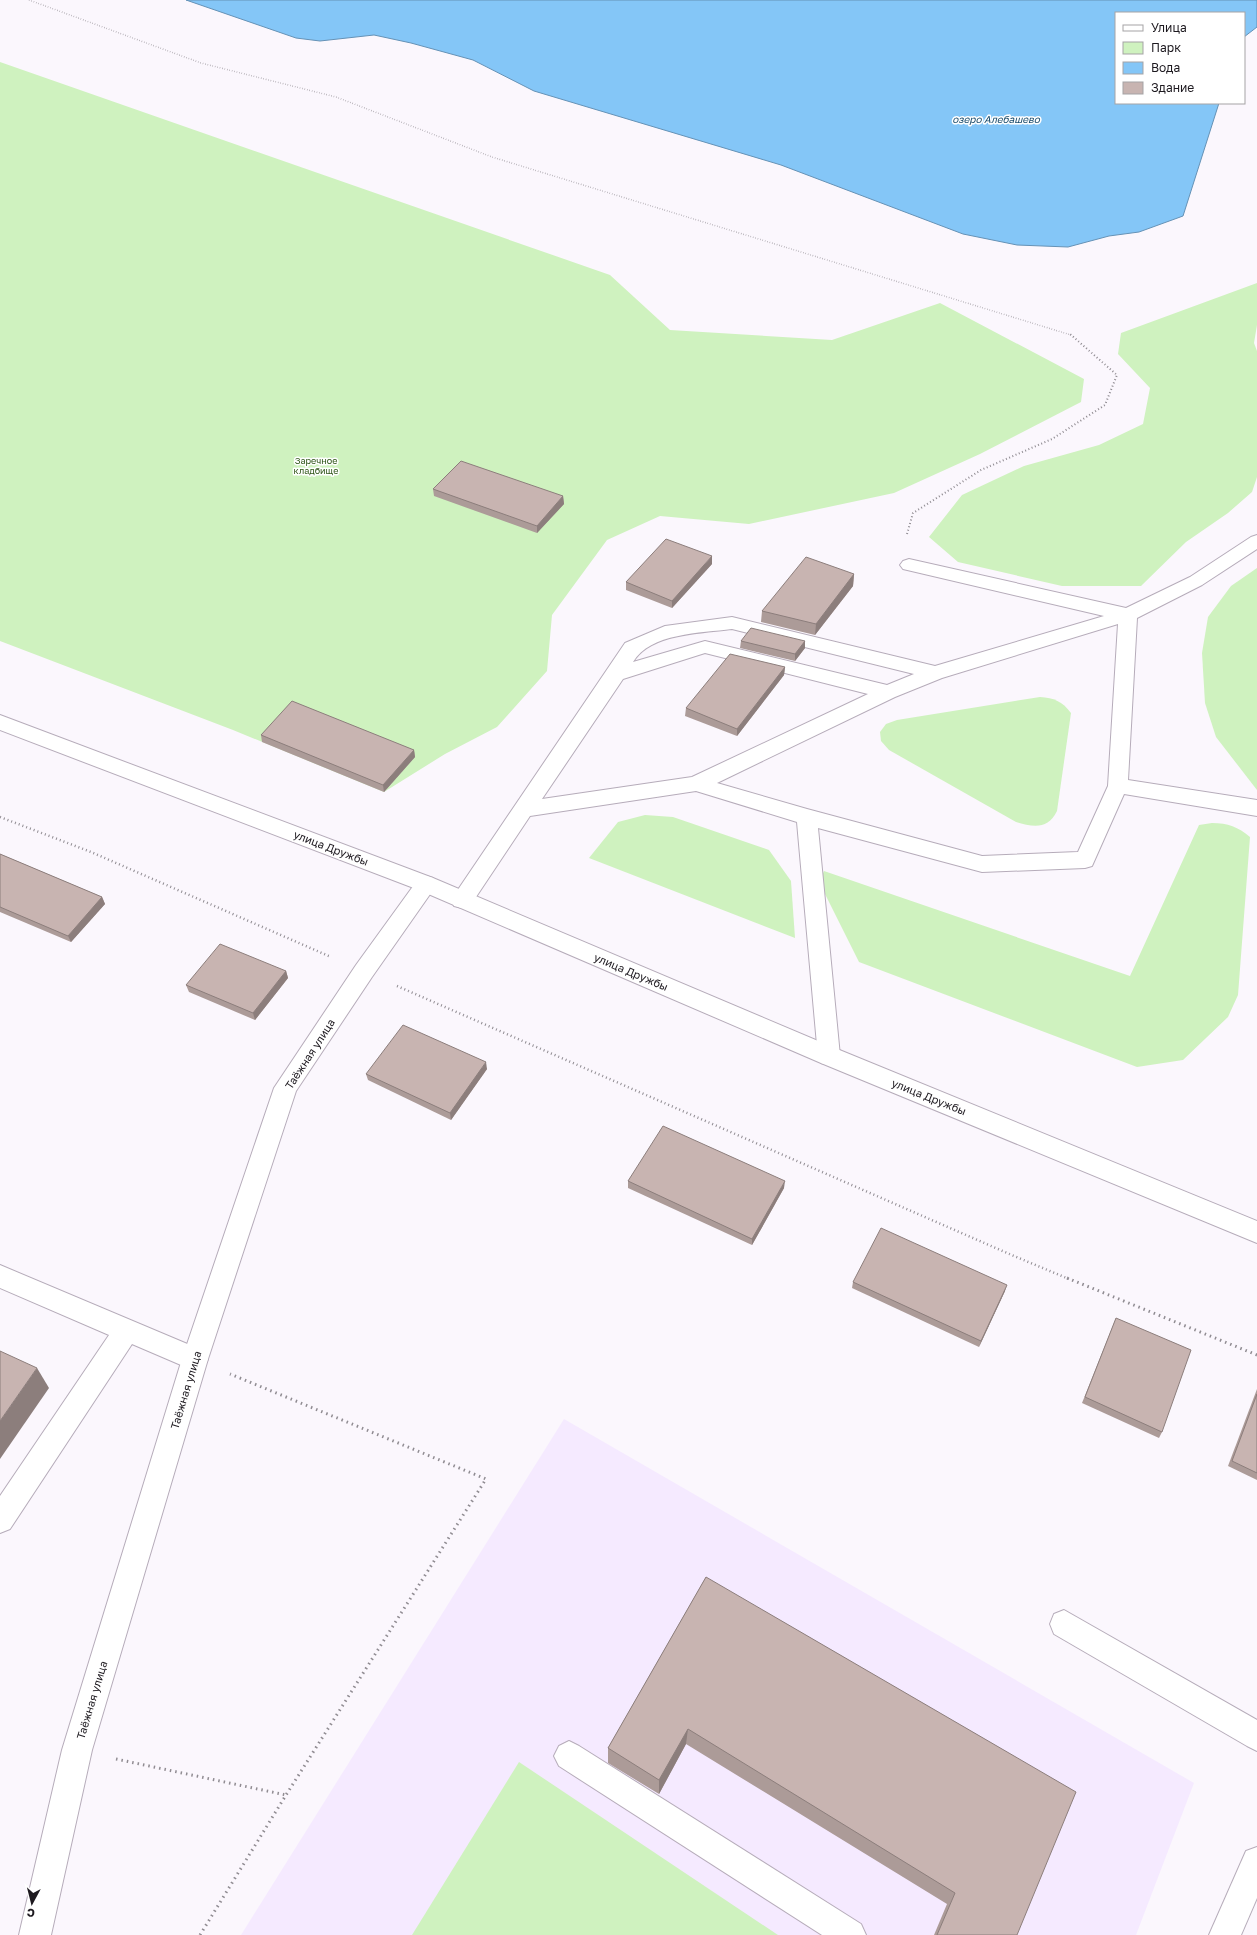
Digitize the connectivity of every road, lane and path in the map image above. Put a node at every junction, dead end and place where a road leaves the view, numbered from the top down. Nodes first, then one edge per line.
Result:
1 (29, 0) edge
2 (1257, 541) edge
3 (909, 565) joint
4 (1128, 615) junction
5 (935, 673) junction
6 (616, 674) junction
7 (888, 692) junction
8 (0, 722) edge
9 (696, 784) junction
10 (1118, 786) junction
11 (1257, 808) edge
12 (524, 809) junction
13 (0, 817) edge
14 (807, 817) junction
15 (426, 884) junction
16 (462, 900) junction
17 (364, 971) junction
18 (829, 1056) junction
19 (1257, 1232) edge
20 (0, 1276) edge
21 (127, 1330) junction
22 (1257, 1355) edge
23 (195, 1360) junction
24 (0, 1520) edge
25 (1064, 1624) dead end
26 (1257, 1736) edge
27 (77, 1750) junction
28 (569, 1756) dead end
29 (286, 1796) junction
30 (1257, 1862) edge
31 (35, 1935) edge
32 (200, 1935) edge
33 (850, 1935) edge
34 (1225, 1935) edge

1 - 3 path
2 - 4 main road
3 - 4 main road
4 - 5 main road
4 - 10 main road
5 - 6 main road
5 - 7 main road
6 - 7 main road
6 - 12 main road
7 - 9 main road
8 - 15 main road, улица Дружбы
9 - 12 main road
9 - 14 main road
10 - 11 main road
10 - 14 main road
12 - 16 main road
13 - 17 path
14 - 18 main road
15 - 16 main road, улица Дружбы
15 - 17 main road, Таёжная улица
16 - 18 main road, улица Дружбы
17 - 22 path
17 - 23 main road, Таёжная улица
18 - 19 main road, улица Дружбы
20 - 21 main road
21 - 23 main road
21 - 24 main road
23 - 27 main road, Таёжная улица
23 - 29 path
25 - 26 main road
27 - 29 path
27 - 31 main road, Таёжная улица
28 - 33 main road
29 - 32 path
30 - 34 main road

